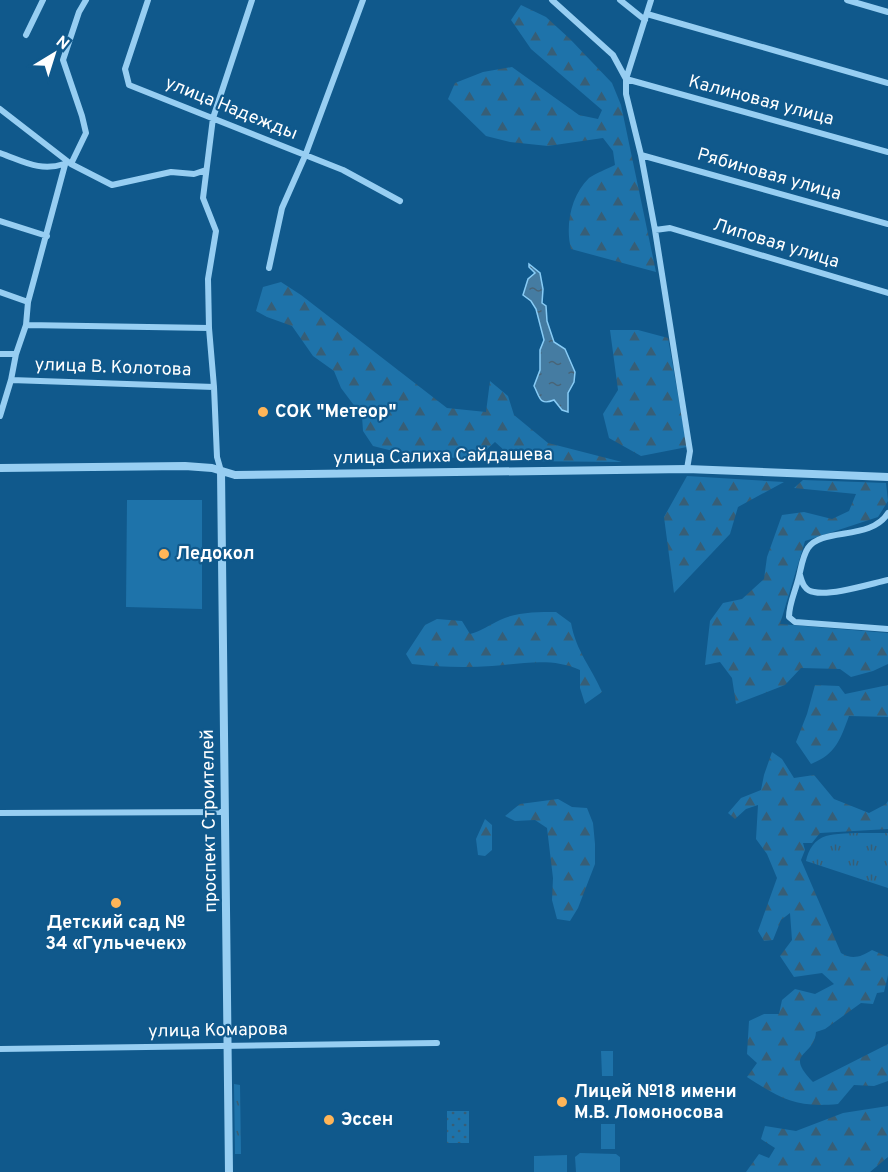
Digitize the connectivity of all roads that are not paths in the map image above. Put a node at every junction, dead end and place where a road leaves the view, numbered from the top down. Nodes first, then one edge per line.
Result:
1 (43, 0) edge
2 (86, 0) edge
3 (148, 0) edge
4 (252, 0) edge
5 (363, 0) edge
6 (552, 0) edge
7 (620, 0) edge
8 (651, 0) edge
9 (847, 0) edge
10 (888, 12) edge
11 (646, 17) junction
12 (26, 35) dead end
13 (626, 80) junction
14 (888, 83) edge
15 (0, 109) edge
16 (213, 118) junction
17 (888, 152) edge
18 (0, 153) edge
19 (641, 155) junction
20 (305, 156) junction
21 (67, 163) junction
22 (206, 170) junction
23 (400, 201) dead end
24 (0, 221) edge
25 (888, 224) edge
26 (655, 230) junction
27 (47, 236) junction
28 (269, 267) dead end
29 (0, 292) edge
30 (888, 293) edge
31 (28, 302) junction
32 (26, 325) junction
33 (208, 328) junction
34 (0, 354) edge
35 (16, 354) junction
36 (11, 380) junction
37 (214, 387) junction
38 (0, 416) edge
39 (0, 468) edge
40 (687, 469) junction
41 (221, 471) junction
42 (888, 477) edge
43 (888, 513) edge
44 (800, 574) junction
45 (888, 580) edge
46 (888, 629) edge
47 (0, 813) edge
48 (225, 813) junction
49 (437, 1043) dead end
50 (228, 1046) junction
51 (0, 1049) edge
52 (229, 1172) edge

1 - 12 street
2 - 21 street
3 - 16 street, улица Надежды
4 - 16 street
5 - 20 street
6 - 13 street
7 - 11 street
8 - 11 street
9 - 10 street
11 - 13 street
11 - 14 street
13 - 17 street, Калиновая улица
13 - 19 street
15 - 21 street
16 - 20 street, улица Надежды
16 - 22 street
18 - 21 street
19 - 25 street, Рябиновая улица
19 - 26 street
20 - 23 street, улица Надежды
20 - 28 street
21 - 22 street
21 - 27 street
22 - 33 street
24 - 27 street
26 - 30 street, Липовая улица
26 - 40 street
27 - 31 street
29 - 31 street
31 - 32 street
32 - 33 street
32 - 35 street
33 - 37 street
34 - 35 street
35 - 36 street
36 - 37 street, улица В. Колотова
36 - 38 street
37 - 41 street
39 - 41 street, улица Салиха Сайдашева
40 - 41 street, улица Салиха Сайдашева
40 - 42 street, улица Салиха Сайдашева
41 - 48 street, проспект Строителей
43 - 44 street
44 - 45 street
44 - 46 street
47 - 48 street
48 - 50 street, проспект Строителей
49 - 50 street, улица Комарова
50 - 51 street, улица Комарова
50 - 52 street, проспект Строителей

